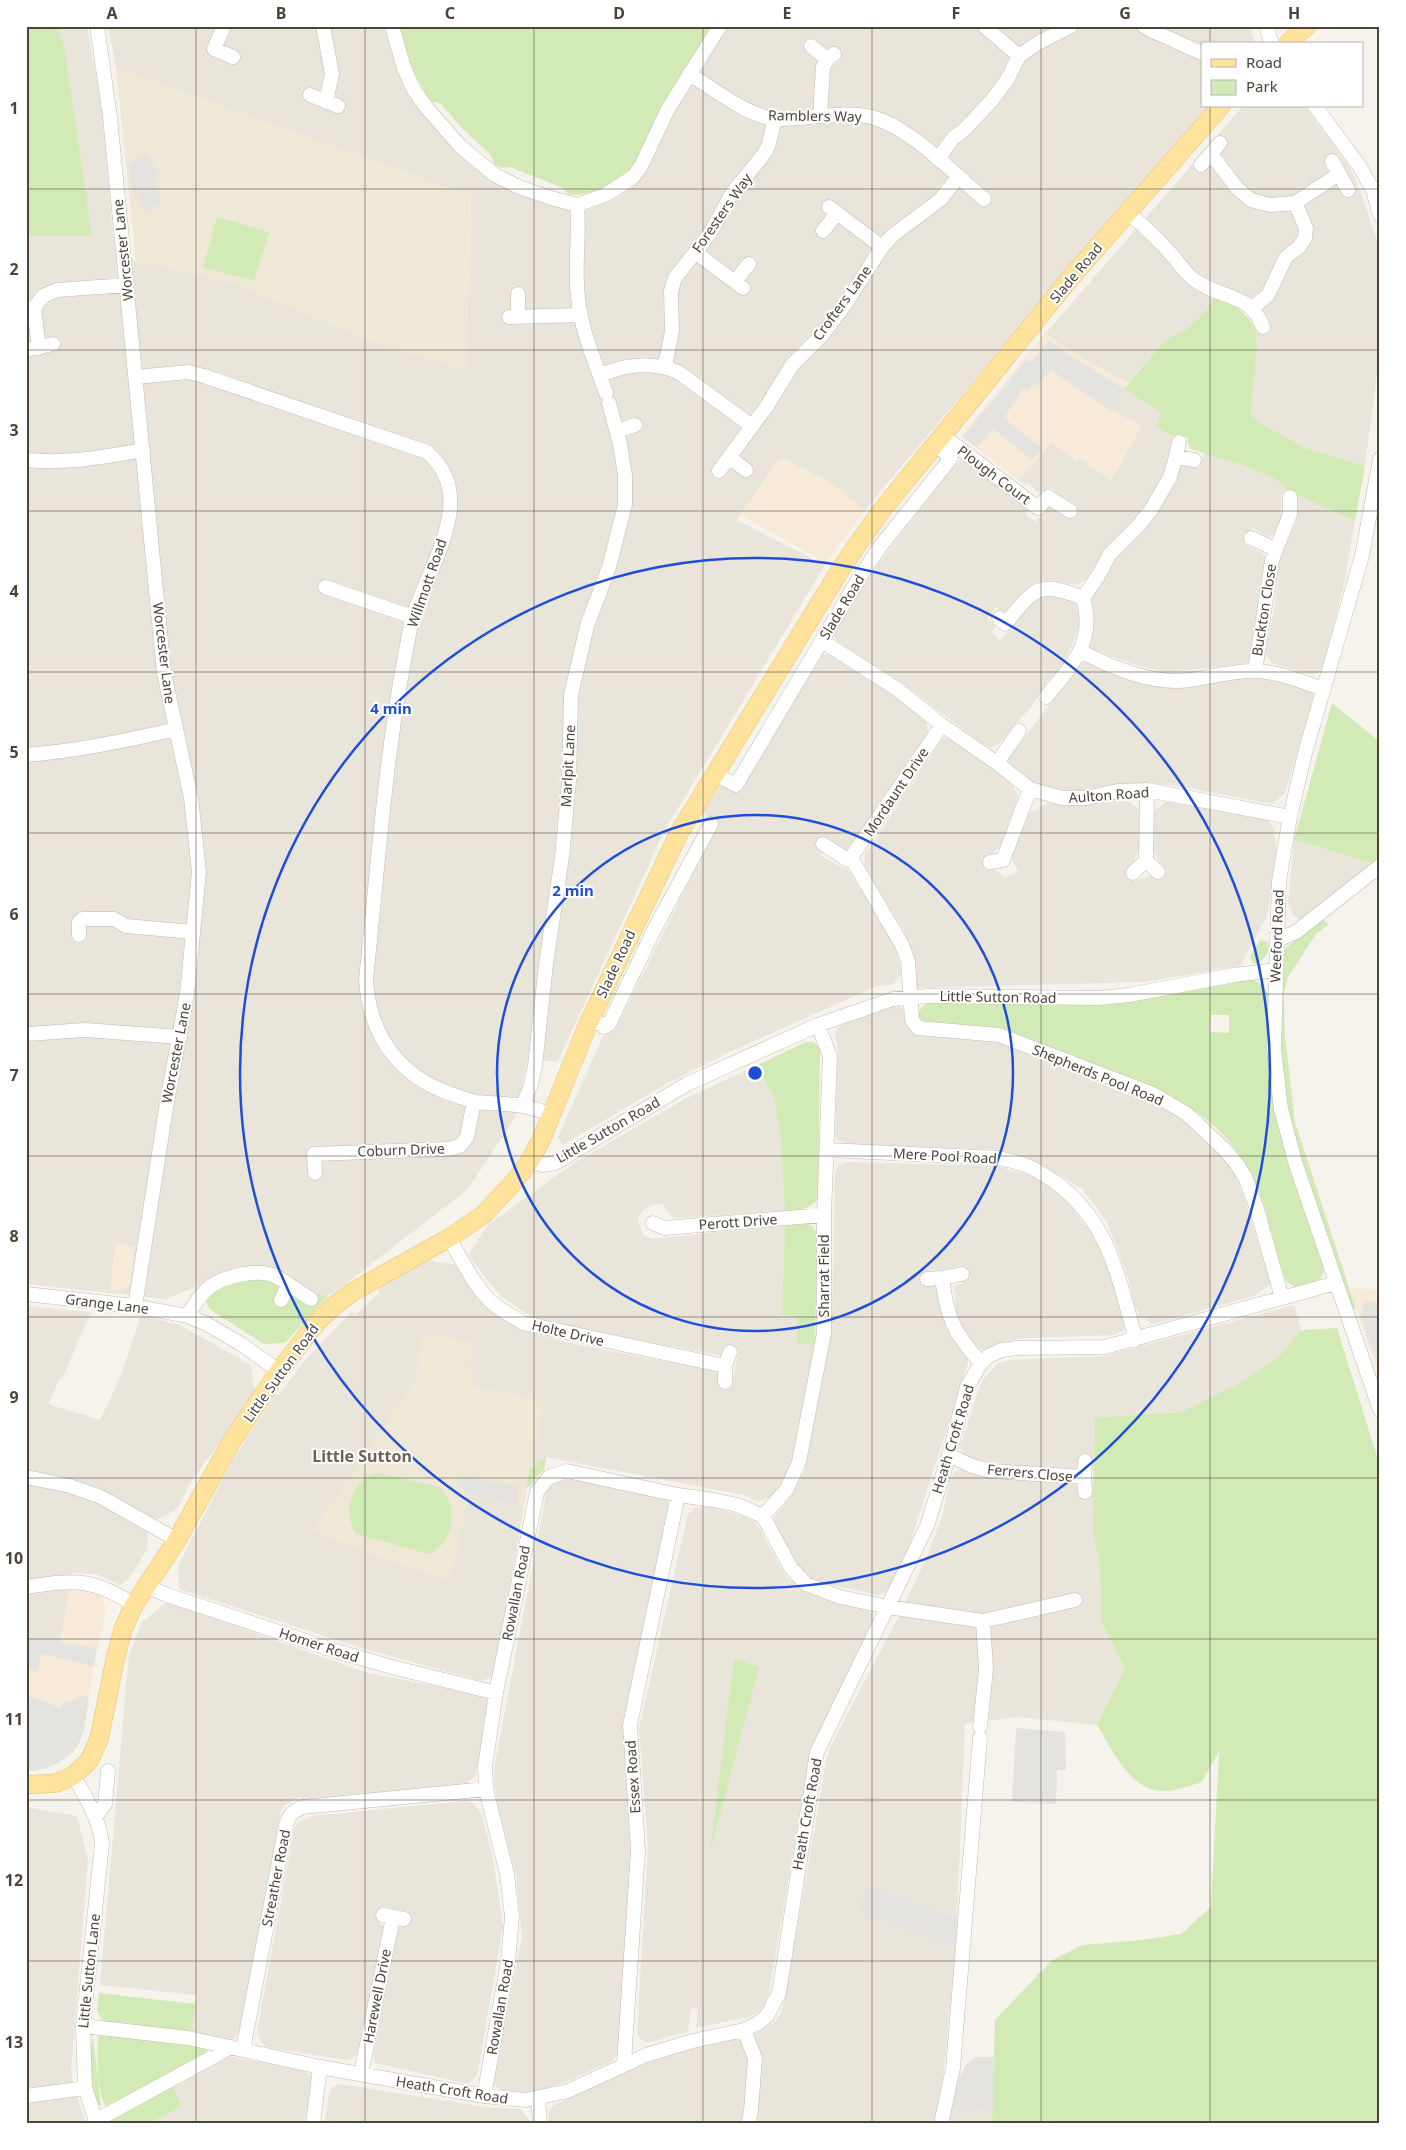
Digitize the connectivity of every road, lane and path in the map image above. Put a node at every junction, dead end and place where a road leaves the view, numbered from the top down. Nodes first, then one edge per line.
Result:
1 (97, 26) edge
2 (224, 26) edge
3 (323, 26) edge
4 (392, 26) edge
5 (720, 26) edge
6 (984, 26) edge
7 (1071, 26) edge
8 (1144, 26) edge
9 (1266, 26) edge
10 (1306, 26) edge
11 (1271, 42) edge
12 (1289, 42) edge
13 (811, 46) dead end
14 (1201, 53) edge
15 (1019, 56) junction
16 (233, 57) dead end
17 (689, 74) junction
18 (310, 95) dead end
19 (1219, 108) edge
20 (1316, 108) edge
21 (820, 116) junction
22 (775, 119) junction
23 (938, 159) junction
24 (1332, 161) dead end
25 (1201, 165) dead end
26 (1339, 174) junction
27 (958, 177) junction
28 (1348, 190) dead end
29 (984, 199) dead end
30 (1295, 203) junction
31 (577, 204) junction
32 (1128, 213) junction
33 (1380, 215) edge
34 (823, 231) dead end
35 (882, 247) junction
36 (696, 252) junction
37 (749, 264) dead end
38 (127, 285) junction
39 (518, 294) dead end
40 (1252, 308) junction
41 (580, 315) junction
42 (1263, 327) dead end
43 (53, 344) dead end
44 (665, 366) junction
45 (600, 374) junction
46 (136, 378) junction
47 (634, 425) dead end
48 (752, 426) junction
49 (617, 431) junction
50 (938, 440) junction
51 (1179, 442) dead end
52 (143, 450) junction
53 (729, 457) junction
54 (1176, 457) junction
55 (1380, 459) edge
56 (26, 460) edge
57 (1194, 460) dead end
58 (746, 470) dead end
59 (719, 471) dead end
60 (1290, 497) dead end
61 (1070, 511) dead end
62 (1251, 538) dead end
63 (1275, 549) junction
64 (841, 569) junction
65 (858, 580) junction
66 (324, 587) dead end
67 (1083, 598) junction
68 (413, 617) junction
69 (995, 635) dead end
70 (822, 641) junction
71 (1080, 651) junction
72 (1255, 671) junction
73 (1324, 689) junction
74 (763, 696) junction
75 (1046, 697) dead end
76 (783, 707) junction
77 (942, 725) junction
78 (176, 729) junction
79 (1019, 731) dead end
80 (26, 755) edge
81 (997, 763) junction
82 (715, 774) junction
83 (1030, 789) junction
84 (1147, 790) junction
85 (1290, 817) junction
86 (711, 824) dead end
87 (679, 833) junction
88 (700, 844) junction
89 (823, 844) dead end
90 (1146, 860) junction
91 (853, 861) junction
92 (1001, 865) dead end
93 (1380, 866) edge
94 (1158, 872) dead end
95 (1133, 873) dead end
96 (193, 932) junction
97 (79, 935) dead end
98 (1277, 940) junction
99 (1276, 970) junction
100 (910, 998) junction
101 (589, 1022) junction
102 (818, 1025) junction
103 (26, 1035) edge
104 (180, 1038) junction
105 (474, 1102) junction
106 (523, 1105) junction
107 (551, 1115) junction
108 (827, 1150) junction
109 (530, 1161) junction
110 (314, 1173) dead end
111 (824, 1215) junction
112 (653, 1224) dead end
113 (449, 1238) junction
114 (962, 1274) dead end
115 (942, 1278) junction
116 (927, 1279) dead end
117 (1336, 1282) junction
118 (288, 1286) junction
119 (26, 1294) edge
120 (1282, 1298) junction
121 (311, 1299) dead end
122 (281, 1300) dead end
123 (135, 1306) junction
124 (187, 1316) junction
125 (1136, 1340) junction
126 (730, 1352) dead end
127 (981, 1363) junction
128 (725, 1366) junction
129 (279, 1371) junction
130 (725, 1382) dead end
131 (1380, 1410) edge
132 (949, 1455) junction
133 (1085, 1461) dead end
134 (26, 1477) edge
135 (1084, 1477) junction
136 (1085, 1492) dead end
137 (678, 1496) junction
138 (763, 1516) junction
139 (177, 1540) junction
140 (146, 1586) junction
141 (26, 1587) edge
142 (1075, 1600) dead end
143 (134, 1605) junction
144 (888, 1607) junction
145 (983, 1621) junction
146 (496, 1693) junction
147 (108, 1771) dead end
148 (73, 1776) junction
149 (26, 1785) edge
150 (486, 1789) junction
151 (95, 1817) junction
152 (393, 1917) dead end
153 (82, 2026) junction
154 (744, 2030) junction
155 (237, 2049) junction
156 (624, 2064) junction
157 (320, 2067) junction
158 (361, 2074) junction
159 (85, 2088) junction
160 (26, 2096) edge
161 (484, 2096) junction
162 (538, 2098) junction
163 (96, 2122) edge
164 (313, 2124) edge
165 (540, 2124) edge
166 (748, 2124) edge
167 (941, 2124) edge

1 - 38 street, Worcester Lane
2 - 16 street
3 - 18 street
4 - 31 street
5 - 17 street
6 - 15 street
7 - 15 street
8 - 14 street
9 - 11 street
10 - 12 main road
13 - 21 street
15 - 23 street
17 - 22 street, Ramblers Way
17 - 31 street
19 - 32 main road, Slade Road
20 - 33 street
21 - 22 street, Ramblers Way
21 - 23 street, Ramblers Way
22 - 36 street, Foresters Way
23 - 27 street, Ramblers Way
24 - 26 street
25 - 30 street
26 - 28 street
26 - 30 street
27 - 29 street, Ramblers Way
27 - 35 street, Crofters Lane
30 - 40 street
31 - 41 street, Marlpit Lane
32 - 40 street
32 - 50 main road, Slade Road
34 - 35 street
35 - 48 street, Crofters Lane
36 - 37 street
36 - 44 street, Foresters Way
38 - 43 street
38 - 46 street, Worcester Lane
39 - 41 street
40 - 42 street
41 - 45 street, Marlpit Lane
44 - 45 street
44 - 48 street
45 - 49 street, Marlpit Lane
46 - 52 street, Worcester Lane
46 - 68 street, Willmott Road
47 - 49 street
48 - 53 street, Crofters Lane
49 - 106 street, Marlpit Lane
50 - 61 street, Plough Court
50 - 64 main road, Slade Road
50 - 65 street, Slade Road
51 - 54 street
52 - 56 street
52 - 78 street, Worcester Lane
53 - 58 street
53 - 59 street, Crofters Lane
54 - 57 street
54 - 67 street
55 - 73 street, Weeford Road
60 - 63 street, Buckton Close
62 - 63 street, Buckton Close
63 - 72 street, Buckton Close
64 - 65 street
64 - 74 main road, Slade Road
65 - 70 street, Slade Road
66 - 68 street
67 - 69 street
67 - 71 street
68 - 105 street, Willmott Road
70 - 76 street, Slade Road
70 - 77 street, Aulton Road
71 - 72 street
71 - 75 street
72 - 73 street
73 - 85 street, Weeford Road
74 - 76 street
74 - 82 main road, Slade Road
76 - 82 street, Slade Road
77 - 81 street, Aulton Road
77 - 91 street, Mordaunt Drive
78 - 80 street
78 - 96 street, Worcester Lane
79 - 81 street
81 - 83 street, Aulton Road
82 - 87 main road, Slade Road
83 - 84 street, Aulton Road
83 - 92 street
84 - 85 street, Aulton Road
84 - 90 street
85 - 98 street, Weeford Road
86 - 88 street
87 - 88 street
87 - 101 main road, Slade Road
88 - 101 street
89 - 91 street
90 - 94 street
90 - 95 street
91 - 100 street
93 - 98 street
96 - 97 street
96 - 104 street, Worcester Lane
98 - 99 street, Weeford Road
99 - 100 street, Little Sutton Road
99 - 117 street, Weeford Road
100 - 102 street, Little Sutton Road
100 - 120 street, Shepherds Pool Road
101 - 107 main road, Slade Road
102 - 108 street, Sharrat Field
102 - 109 street, Little Sutton Road
103 - 104 street
104 - 123 street, Worcester Lane
105 - 106 street, Willmott Road
105 - 110 street, Coburn Drive
106 - 107 street, Willmott Road
107 - 109 main road, Slade Road
108 - 111 street, Sharrat Field
108 - 125 street, Mere Pool Road
109 - 113 main road, Little Sutton Road
111 - 112 street, Perott Drive
111 - 138 street, Sharrat Field
113 - 128 street, Holte Drive
113 - 129 main road, Little Sutton Road
114 - 115 street
115 - 116 street
115 - 127 street
117 - 120 street, Heath Croft Road
117 - 131 street, Weeford Road
118 - 121 street
118 - 122 street
118 - 124 street
119 - 123 street, Grange Lane
120 - 125 street, Heath Croft Road
123 - 124 street, Grange Lane
124 - 129 street, Grange Lane
125 - 127 street, Heath Croft Road
126 - 128 street
127 - 132 street, Heath Croft Road
128 - 130 street
129 - 139 main road, Little Sutton Road
132 - 135 street, Ferrers Close
132 - 144 street, Heath Croft Road
133 - 135 street, Ferrers Close
134 - 139 street
135 - 136 street, Ferrers Close
137 - 138 street, Rowallan Road
137 - 146 street, Rowallan Road
137 - 156 street, Essex Road
138 - 144 street
139 - 140 main road, Little Sutton Road
140 - 143 main road, Little Sutton Road
140 - 146 street, Homer Road
141 - 143 street
142 - 145 street
143 - 148 main road, Little Sutton Road
144 - 145 street
144 - 154 street, Heath Croft Road
145 - 167 street
146 - 150 street, Rowallan Road
147 - 151 street
148 - 149 main road
148 - 151 street, Little Sutton Lane
150 - 155 street, Streather Road
150 - 161 street, Rowallan Road
151 - 153 street, Little Sutton Lane
152 - 158 street, Harewell Drive
153 - 155 street, Heath Croft Road
153 - 159 street, Little Sutton Lane
154 - 156 street, Heath Croft Road
154 - 166 street
155 - 157 street, Heath Croft Road
155 - 163 street
156 - 162 street, Heath Croft Road
157 - 158 street, Heath Croft Road
157 - 164 street
158 - 161 street, Heath Croft Road
159 - 160 street
159 - 163 street, Little Sutton Lane
161 - 162 street, Heath Croft Road
162 - 165 street

